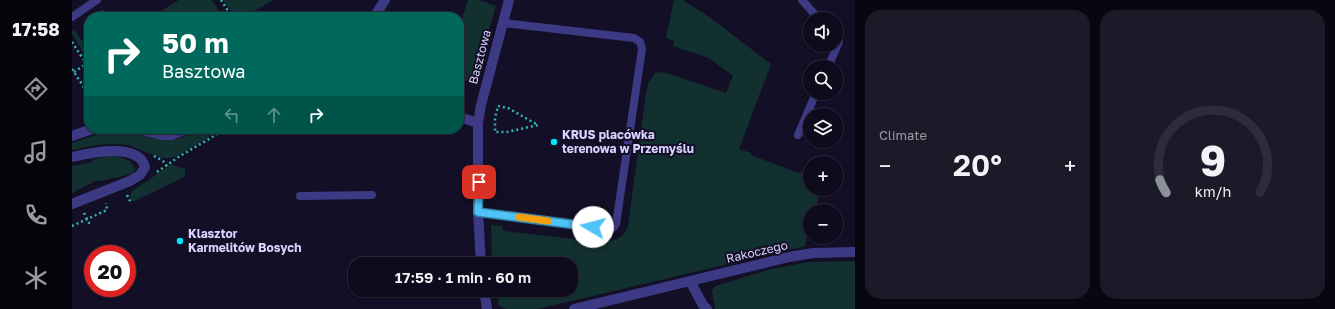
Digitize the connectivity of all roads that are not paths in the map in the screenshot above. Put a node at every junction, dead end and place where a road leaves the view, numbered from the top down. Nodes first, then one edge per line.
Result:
1 (97, 0) edge
2 (385, 0) edge
3 (509, 0) edge
4 (802, 0) edge
5 (377, 12) edge
6 (813, 12) edge
7 (72, 17) edge
8 (503, 22) junction
9 (813, 100) edge
10 (464, 119) edge
11 (478, 123) junction
12 (84, 132) edge
13 (158, 134) edge
14 (171, 134) edge
15 (798, 135) dead end
16 (72, 136) edge
17 (72, 157) edge
18 (372, 195) dead end
19 (300, 196) dead end
20 (72, 204) edge
21 (478, 212) junction
22 (855, 252) edge
23 (481, 257) edge
24 (690, 281) junction
25 (485, 297) edge
26 (487, 309) edge
27 (574, 309) edge
28 (707, 309) edge

1 - 7 lane
2 - 5 street
3 - 8 street, Basztowa
4 - 6 lane
8 - 11 street, Basztowa
8 - 21 lane
9 - 15 lane
10 - 11 street
11 - 21 street, Basztowa
12 - 16 street
13 - 14 street
17 - 20 street
18 - 19 lane
21 - 23 street, Basztowa
22 - 24 street, Rakoczego
24 - 27 street, Rakoczego
24 - 28 street
25 - 26 street

